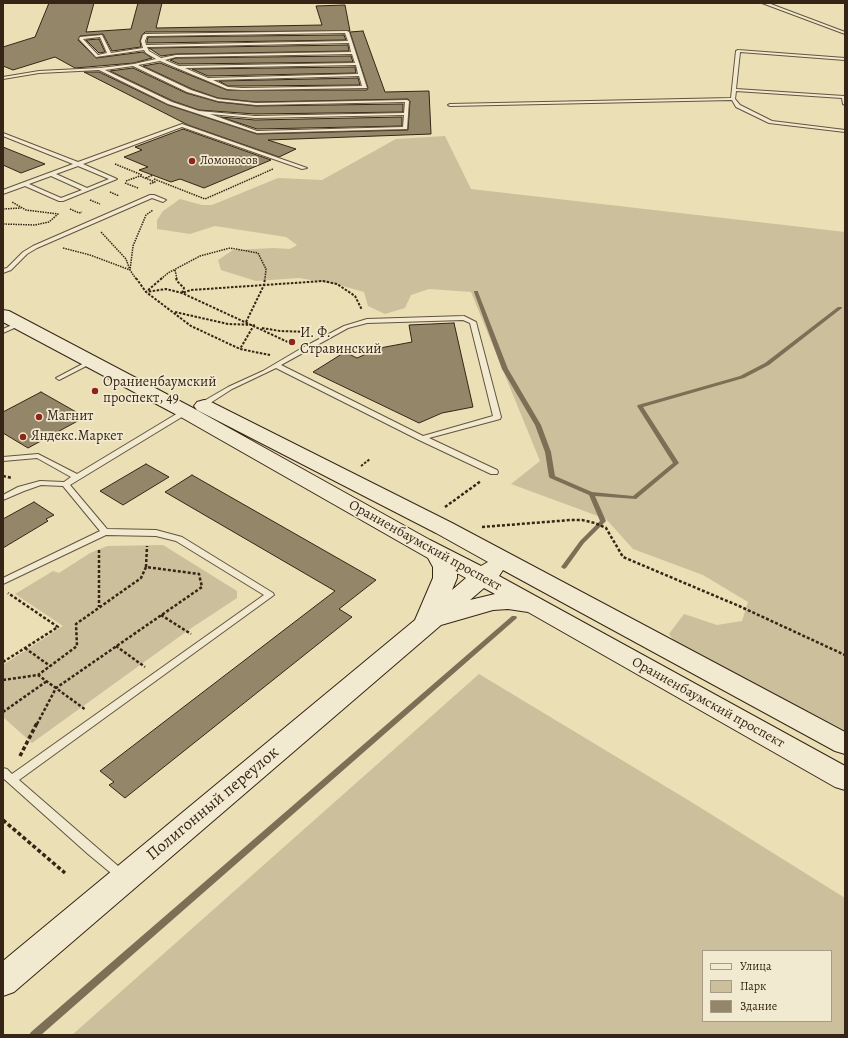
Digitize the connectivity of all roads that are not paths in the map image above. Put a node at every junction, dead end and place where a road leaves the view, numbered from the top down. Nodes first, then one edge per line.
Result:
1 (764, 3) edge
2 (845, 32) edge
3 (350, 42) junction
4 (145, 48) junction
5 (353, 53) junction
6 (110, 54) junction
7 (161, 59) junction
8 (845, 59) edge
9 (357, 64) junction
10 (134, 65) junction
11 (177, 67) junction
12 (100, 69) junction
13 (361, 75) junction
14 (3, 78) edge
15 (205, 79) junction
16 (734, 90) junction
17 (733, 99) junction
18 (845, 104) edge
19 (450, 105) dead end
20 (198, 112) junction
21 (406, 114) junction
22 (845, 131) edge
23 (3, 134) edge
24 (78, 164) junction
25 (304, 168) dead end
26 (51, 174) junction
27 (25, 184) junction
28 (87, 190) junction
29 (5, 192) edge
30 (163, 200) dead end
31 (3, 271) edge
32 (3, 301) edge
33 (15, 322) edge
34 (97, 358) junction
35 (277, 366) junction
36 (59, 378) dead end
37 (193, 409) junction
38 (422, 438) junction
39 (3, 459) edge
40 (494, 472) dead end
41 (78, 477) junction
42 (65, 484) junction
43 (3, 498) edge
44 (102, 534) junction
45 (437, 553) junction
46 (502, 560) junction
47 (483, 577) junction
48 (3, 582) edge
49 (539, 609) junction
50 (424, 627) junction
51 (845, 744) edge
52 (8, 776) edge
53 (845, 779) edge
54 (125, 878) junction
55 (3, 980) edge

1 - 2 lane
3 - 4 lane
3 - 4 lane
3 - 5 lane
4 - 6 lane
4 - 7 lane
5 - 7 lane
5 - 9 lane
6 - 6 lane
7 - 10 lane
7 - 11 lane
8 - 16 lane
9 - 11 lane
9 - 13 lane
10 - 12 lane
10 - 21 lane
11 - 15 lane
12 - 14 lane
12 - 20 lane
13 - 15 lane
13 - 15 lane
16 - 17 lane
16 - 18 lane
17 - 19 lane
17 - 22 lane
20 - 21 lane
20 - 21 lane
23 - 24 lane
24 - 25 lane
24 - 26 lane
24 - 28 lane
26 - 27 lane
26 - 28 lane
27 - 28 lane
27 - 29 lane
30 - 31 lane
32 - 33 main road, Ораниенбаумский проспект
33 - 34 main road, Ораниенбаумский проспект
34 - 36 lane
34 - 37 main road, Ораниенбаумский проспект
35 - 37 lane
35 - 38 lane
35 - 38 lane
37 - 41 lane
37 - 45 main road, Ораниенбаумский проспект
37 - 46 main road, Ораниенбаумский проспект
38 - 40 lane
39 - 41 lane
41 - 42 lane
42 - 43 lane
42 - 44 lane
44 - 48 lane
44 - 52 lane
45 - 47 main road, Ораниенбаумский проспект
45 - 50 main road
46 - 47 main road
46 - 51 main road, Ораниенбаумский проспект
47 - 49 main road, Ораниенбаумский проспект
47 - 50 main road
49 - 50 main road
49 - 53 main road, Ораниенбаумский проспект
50 - 54 main road, Полигонный переулок
52 - 54 lane
54 - 55 main road, Полигонный переулок

